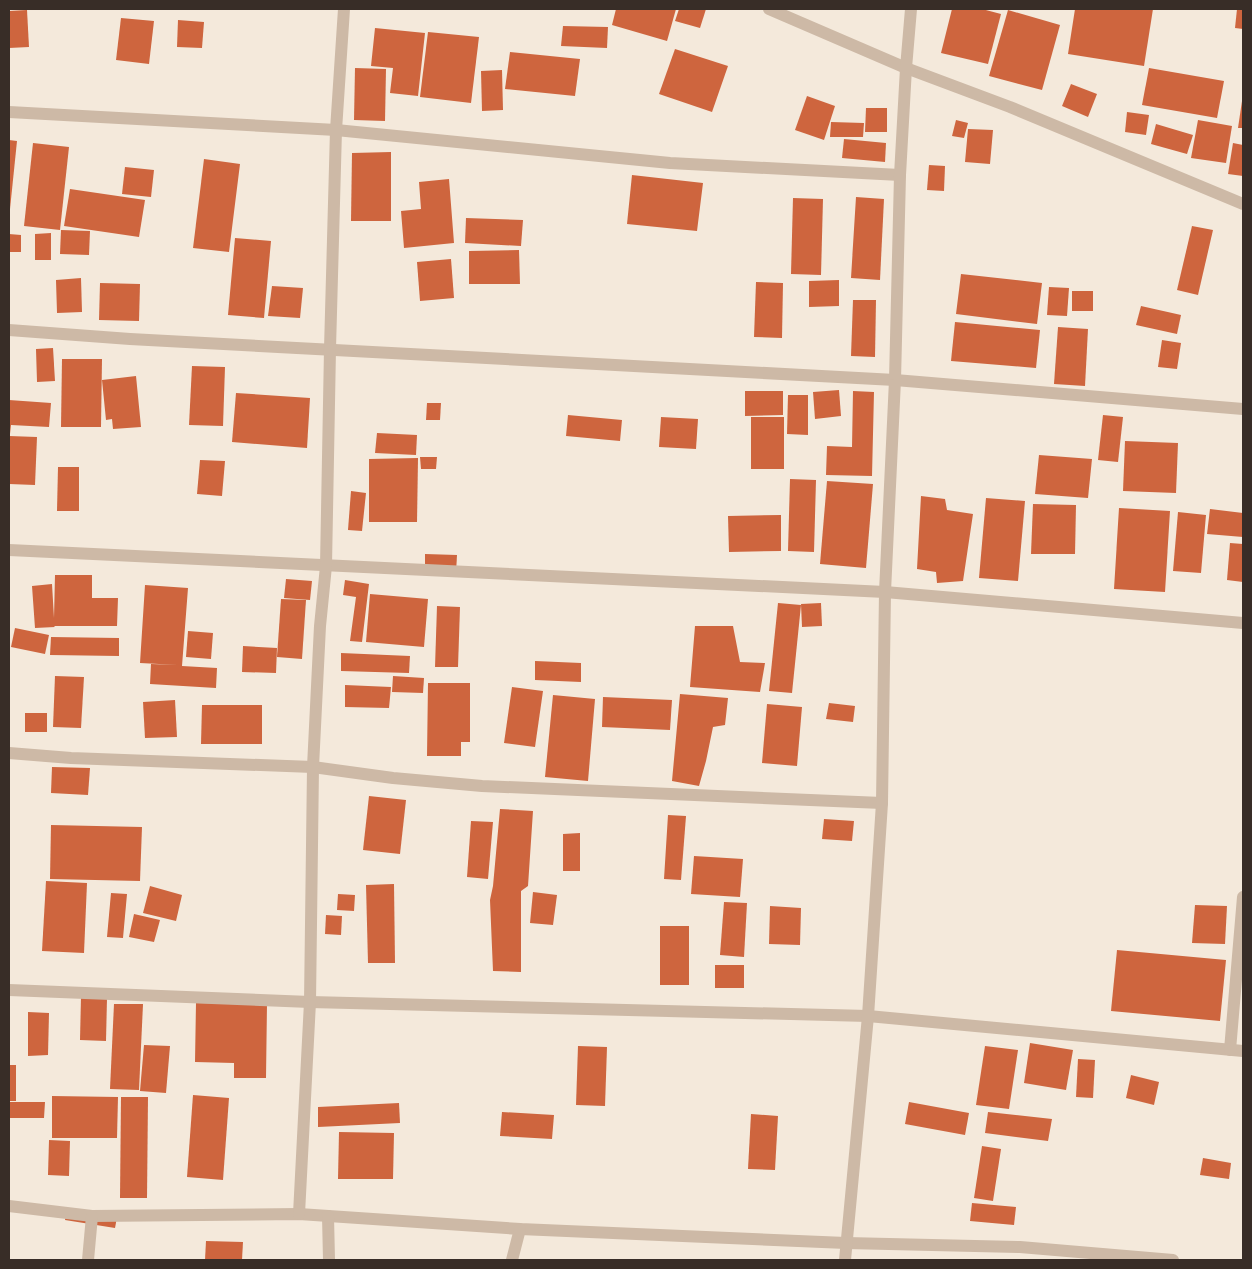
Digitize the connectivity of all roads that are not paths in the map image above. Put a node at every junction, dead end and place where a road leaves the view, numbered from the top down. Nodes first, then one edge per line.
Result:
1 (344, 9) edge
2 (769, 9) edge
3 (911, 9) edge
4 (906, 68) junction
5 (9, 112) edge
6 (336, 130) junction
7 (900, 175) junction
8 (1243, 204) edge
9 (9, 330) edge
10 (330, 349) junction
11 (895, 380) junction
12 (1243, 409) edge
13 (9, 550) edge
14 (326, 566) junction
15 (885, 592) junction
16 (1243, 623) edge
17 (9, 753) edge
18 (313, 767) junction
19 (882, 803) junction
20 (1243, 897) edge
21 (9, 990) edge
22 (310, 1002) junction
23 (868, 1016) junction
24 (1230, 1050) junction
25 (1243, 1051) edge
26 (9, 1206) edge
27 (299, 1214) junction
28 (92, 1216) junction
29 (328, 1216) junction
30 (520, 1229) junction
31 (846, 1243) junction
32 (88, 1260) edge
33 (329, 1260) edge
34 (512, 1260) edge
35 (845, 1260) edge
36 (1173, 1260) edge

1 - 6 street
2 - 4 street
3 - 4 street
4 - 7 street
4 - 8 street
5 - 6 street
6 - 7 street
6 - 10 street
7 - 11 street
9 - 10 street
10 - 11 street
10 - 14 street
11 - 12 street
11 - 15 street
13 - 14 street
14 - 15 street
14 - 18 street
15 - 16 street
15 - 19 street
17 - 18 street
18 - 19 street
18 - 22 street
19 - 23 street
20 - 24 street
21 - 22 street
22 - 23 street
22 - 27 street
23 - 24 street
23 - 31 street
24 - 25 street
26 - 28 street
27 - 28 street
27 - 29 street
28 - 32 street
29 - 30 street
29 - 33 street
30 - 31 street
30 - 34 street
31 - 35 street
31 - 36 street

